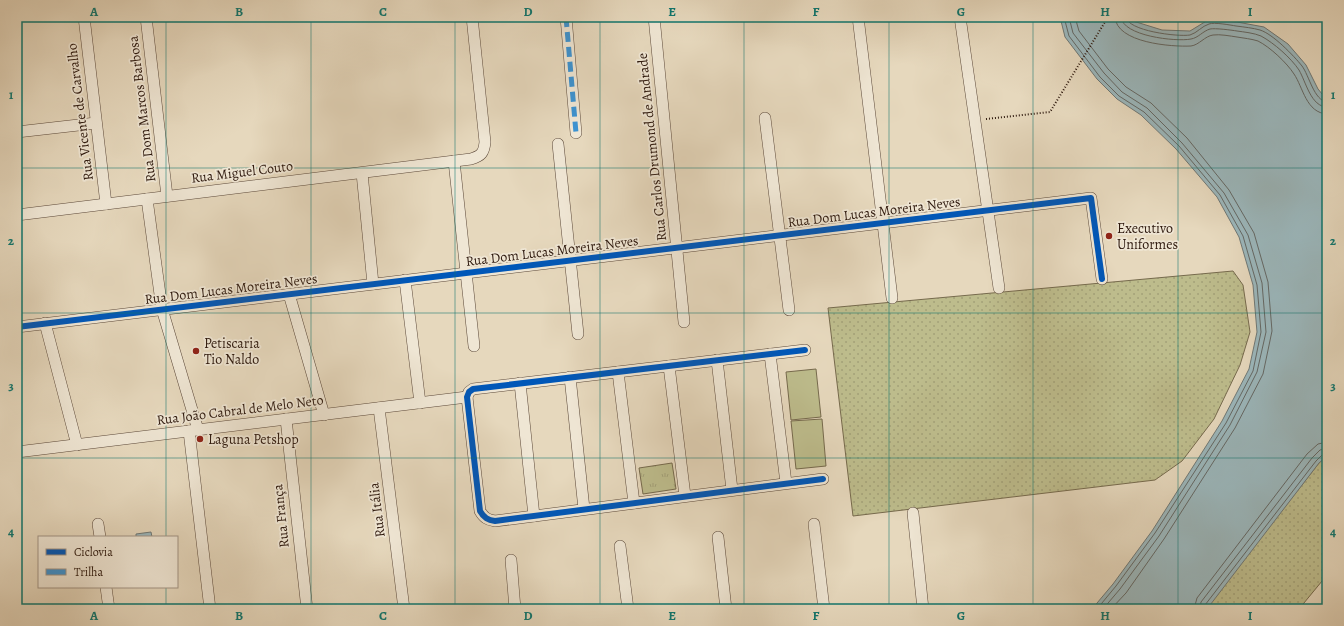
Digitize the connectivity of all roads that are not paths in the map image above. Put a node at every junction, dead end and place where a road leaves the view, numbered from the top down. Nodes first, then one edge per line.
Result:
1 (84, 17) edge
2 (146, 17) edge
3 (472, 17) edge
4 (566, 17) edge
5 (654, 17) edge
6 (858, 17) edge
7 (960, 17) edge
8 (766, 118) dead end
9 (96, 123) junction
10 (17, 132) edge
11 (576, 133) dead end
12 (558, 144) dead end
13 (454, 161) junction
14 (362, 173) junction
15 (167, 196) junction
16 (147, 199) junction
17 (106, 204) junction
18 (988, 210) junction
19 (17, 215) edge
20 (883, 223) junction
21 (780, 235) junction
22 (676, 248) junction
23 (570, 260) junction
24 (466, 273) junction
25 (1102, 279) dead end
26 (405, 280) junction
27 (374, 284) junction
28 (999, 288) dead end
29 (289, 294) junction
30 (892, 298) dead end
31 (162, 309) junction
32 (789, 310) dead end
33 (684, 322) dead end
34 (45, 324) junction
35 (17, 327) edge
36 (578, 334) dead end
37 (474, 346) dead end
38 (805, 350) dead end
39 (770, 354) junction
40 (717, 360) junction
41 (669, 366) junction
42 (618, 372) junction
43 (570, 377) junction
44 (520, 383) junction
45 (467, 397) junction
46 (420, 403) junction
47 (379, 408) junction
48 (324, 415) junction
49 (286, 420) junction
50 (194, 431) junction
51 (77, 445) junction
52 (17, 452) edge
53 (823, 479) dead end
54 (786, 483) junction
55 (732, 490) junction
56 (685, 496) junction
57 (634, 503) junction
58 (584, 509) junction
59 (914, 513) dead end
60 (534, 516) junction
61 (98, 524) dead end
62 (814, 524) dead end
63 (100, 536) edge
64 (718, 537) dead end
65 (620, 546) dead end
66 (511, 560) dead end
67 (106, 588) edge
68 (109, 609) edge
69 (210, 609) edge
70 (307, 609) edge
71 (404, 609) edge
72 (515, 609) edge
73 (628, 609) edge
74 (726, 609) edge
75 (824, 609) edge
76 (923, 609) edge

1 - 9 street, Rua Vicente de Carvalho
2 - 15 street, Rua Dom Marcos Barbosa
3 - 13 street, Rua Miguel Couto
4 - 11 street
5 - 22 street, Rua Carlos Drumond de Andrade
6 - 20 street
7 - 18 street
8 - 21 street
9 - 10 street
9 - 17 street, Rua Vicente de Carvalho
12 - 23 street
13 - 14 street, Rua Miguel Couto
13 - 24 street
14 - 15 street, Rua Miguel Couto
14 - 27 street
15 - 16 street, Rua Miguel Couto
16 - 17 street, Rua Miguel Couto
16 - 31 street
17 - 19 street, Rua Miguel Couto
18 - 20 street, Rua Dom Lucas Moreira Neves
18 - 25 street, Rua Dom Lucas Moreira Neves
18 - 28 street
20 - 21 street, Rua Dom Lucas Moreira Neves
20 - 30 street
21 - 22 street, Rua Dom Lucas Moreira Neves
21 - 32 street
22 - 23 street, Rua Dom Lucas Moreira Neves
22 - 33 street, Rua Carlos Drumond de Andrade
23 - 24 street, Rua Dom Lucas Moreira Neves
23 - 36 street
24 - 26 street, Rua Dom Lucas Moreira Neves
24 - 37 street
26 - 27 street, Rua Dom Lucas Moreira Neves
26 - 46 street
27 - 29 street, Rua Dom Lucas Moreira Neves
29 - 31 street, Rua Dom Lucas Moreira Neves
29 - 48 street
31 - 34 street, Rua Dom Lucas Moreira Neves
31 - 50 street
34 - 35 street, Rua Dom Lucas Moreira Neves
34 - 51 street
38 - 39 street
39 - 40 street
39 - 54 street
40 - 41 street
40 - 55 street
41 - 42 street
41 - 56 street
42 - 43 street
42 - 57 street
43 - 44 street
43 - 58 street
44 - 45 street
44 - 60 street
45 - 46 street, Rua João Cabral de Melo Neto
45 - 60 street
46 - 47 street, Rua João Cabral de Melo Neto
47 - 48 street, Rua João Cabral de Melo Neto
47 - 71 street, Rua Itália
48 - 49 street, Rua João Cabral de Melo Neto
49 - 50 street, Rua João Cabral de Melo Neto
49 - 70 street, Rua França
50 - 51 street, Rua João Cabral de Melo Neto
50 - 69 street
51 - 52 street, Rua João Cabral de Melo Neto
53 - 54 street
54 - 55 street
55 - 56 street
56 - 57 street
57 - 58 street
58 - 60 street
59 - 76 street
61 - 63 street
62 - 75 street
64 - 74 street
65 - 73 street
66 - 72 street
67 - 68 street

